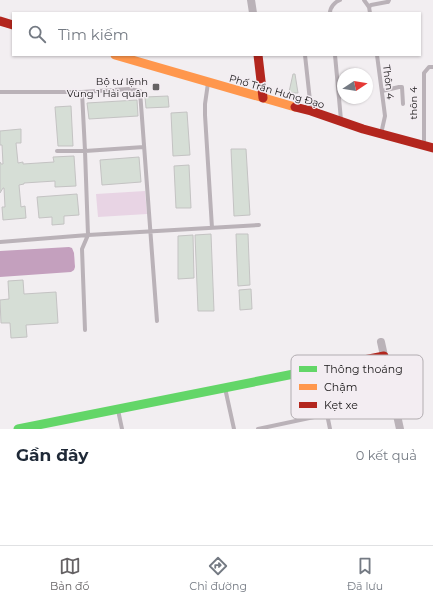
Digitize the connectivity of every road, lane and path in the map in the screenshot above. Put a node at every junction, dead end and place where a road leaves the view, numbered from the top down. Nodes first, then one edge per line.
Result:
1 (251, 0) edge
2 (340, 0) edge
3 (364, 0) edge
4 (389, 0) edge
5 (369, 7) junction
6 (253, 12) edge
7 (330, 12) edge
8 (370, 12) edge
9 (0, 21) edge
10 (12, 25) edge
11 (118, 56) edge
12 (258, 56) edge
13 (305, 56) edge
14 (334, 56) edge
15 (377, 56) edge
16 (433, 66) edge
17 (208, 82) junction
18 (382, 90) junction
19 (0, 92) edge
20 (82, 92) junction
21 (262, 98) junction
22 (403, 104) dead end
23 (311, 111) junction
24 (341, 122) junction
25 (381, 134) junction
26 (428, 146) edge
27 (144, 147) junction
28 (58, 151) dead end
29 (85, 151) junction
30 (260, 225) dead end
31 (212, 228) junction
32 (150, 231) junction
33 (88, 235) junction
34 (0, 242) edge
35 (157, 321) dead end
36 (85, 330) dead end
37 (381, 342) dead end
38 (384, 355) edge
39 (291, 375) edge
40 (225, 388) junction
41 (118, 409) junction
42 (306, 419) edge
43 (328, 419) edge
44 (398, 419) edge
45 (273, 427) edge
46 (18, 429) edge
47 (122, 429) edge
48 (234, 429) edge
49 (258, 429) edge
50 (330, 429) edge
51 (400, 429) edge

1 - 6 street
2 - 7 lane
3 - 5 lane
4 - 5 lane
5 - 8 lane
9 - 10 street
11 - 17 street, Phố Trần Hưng Đạo
12 - 21 street
13 - 23 lane
14 - 24 lane
15 - 18 lane, Thôn 4
16 - 26 lane, thôn 4
17 - 21 street, Phố Trần Hưng Đạo
17 - 31 lane
18 - 22 lane
18 - 25 lane, Thôn 4
19 - 20 lane
20 - 27 lane
20 - 29 lane
21 - 23 street, Phố Trần Hưng Đạo
23 - 24 street, Phố Trần Hưng Đạo
24 - 25 street, Phố Trần Hưng Đạo
25 - 26 street, Phố Trần Hưng Đạo
27 - 29 lane
27 - 32 lane
28 - 29 lane
29 - 33 lane
30 - 31 lane
31 - 32 lane
32 - 33 lane
32 - 35 lane
33 - 34 lane
33 - 36 lane
37 - 38 street
39 - 40 street
40 - 41 street
40 - 48 lane
41 - 46 street
41 - 47 lane
42 - 45 lane
43 - 50 lane
44 - 51 street
45 - 49 lane

